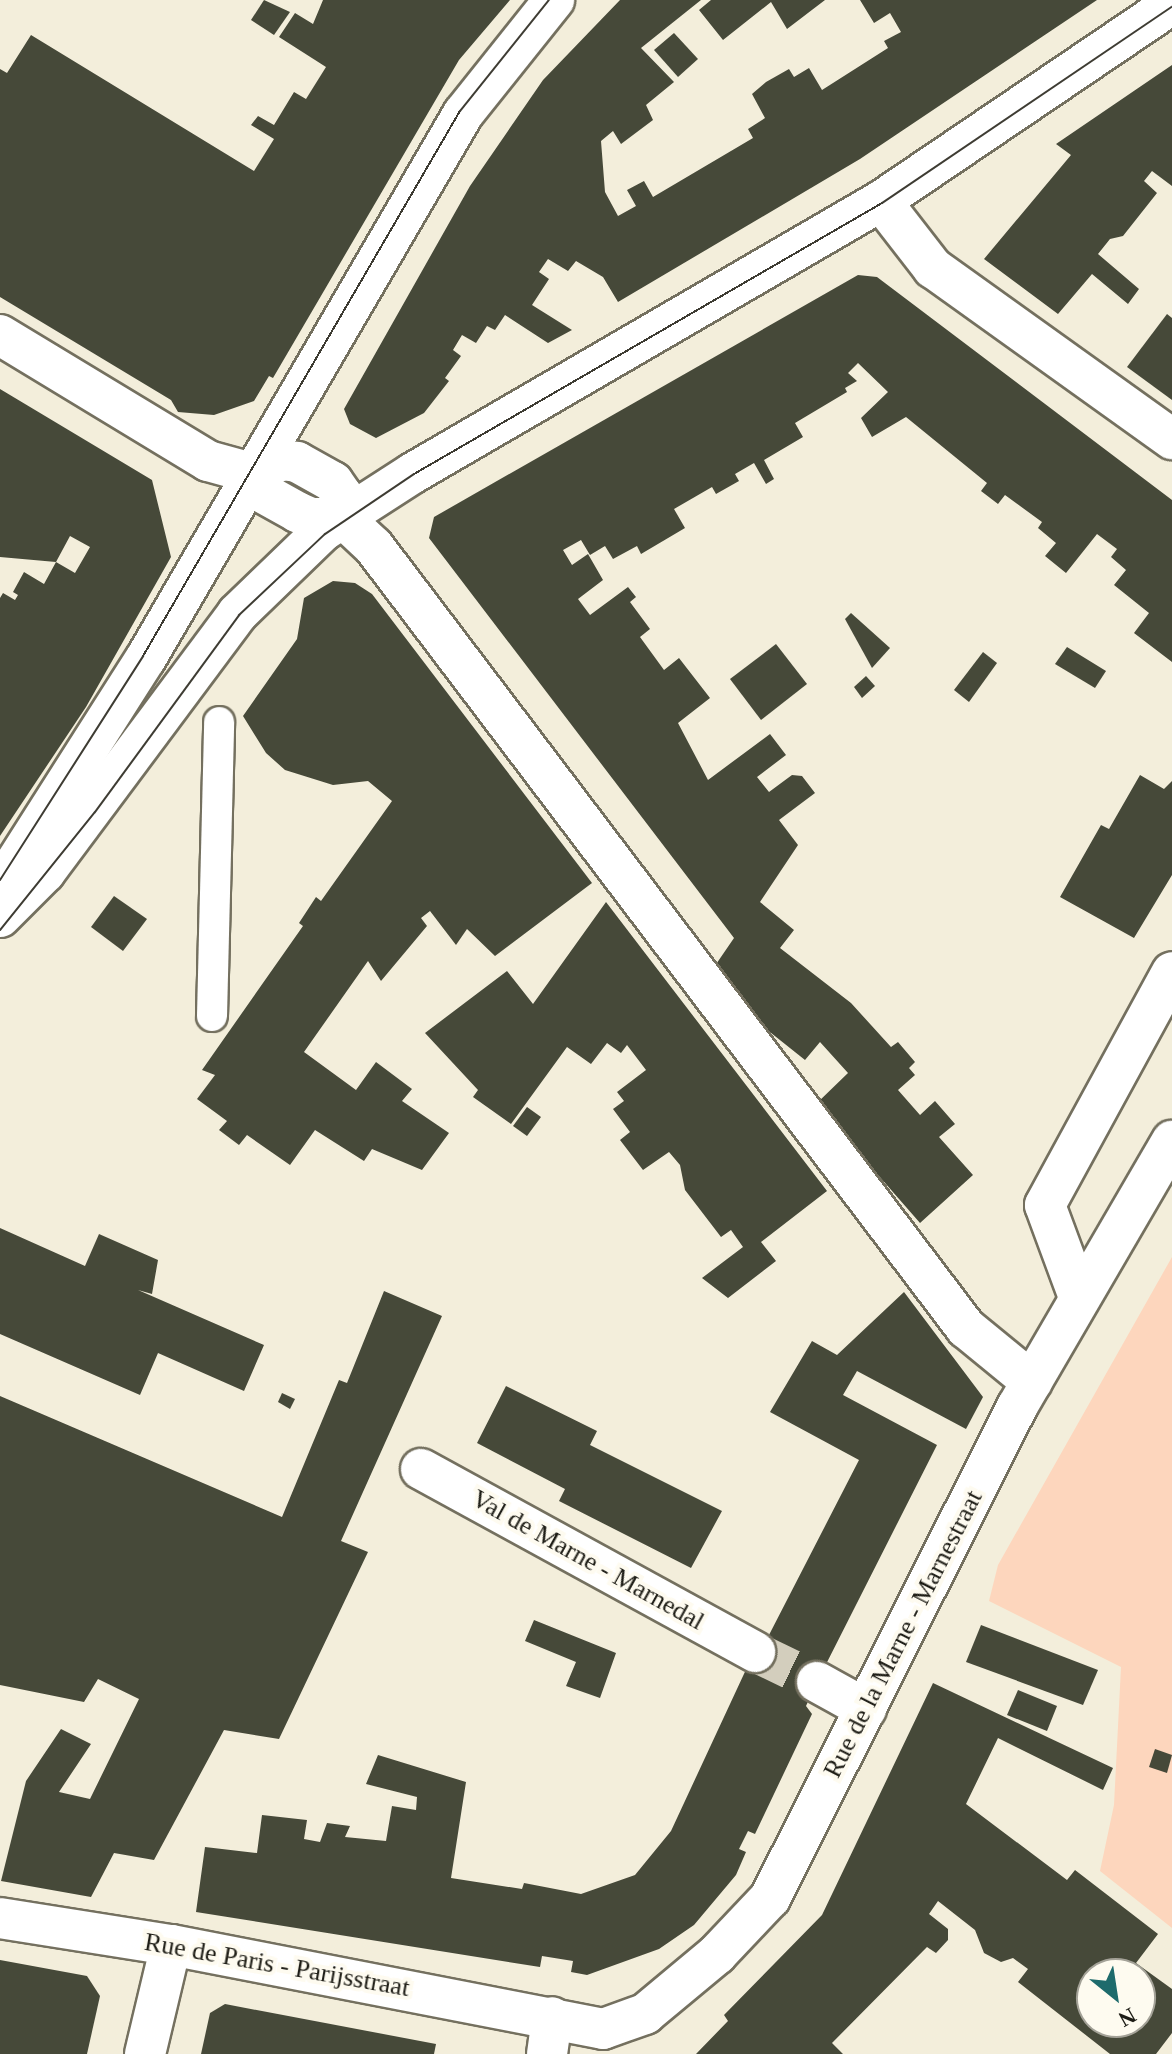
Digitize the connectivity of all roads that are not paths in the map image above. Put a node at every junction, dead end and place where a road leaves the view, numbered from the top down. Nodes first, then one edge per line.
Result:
1 (554, 0) edge
2 (1172, 4) edge
3 (881, 201) junction
4 (0, 335) edge
5 (1172, 439) edge
6 (255, 474) junction
7 (343, 518) junction
8 (219, 722) dead end
9 (0, 887) edge
10 (0, 917) edge
11 (1172, 972) edge
12 (212, 1016) dead end
13 (1172, 1141) edge
14 (1079, 1297) junction
15 (1032, 1382) junction
16 (421, 1469) dead end
17 (755, 1652) tunnel mouth
18 (817, 1682) tunnel mouth
19 (866, 1709) junction
20 (0, 1918) edge
21 (171, 1945) junction
22 (550, 2036) edge
23 (605, 2042) edge
24 (145, 2054) edge

1 - 6 street
2 - 3 street
3 - 5 street
3 - 7 street
4 - 6 street
6 - 7 street
6 - 9 street
7 - 10 street
7 - 15 street
8 - 12 street
11 - 14 street
13 - 14 street, Rue de la Marne - Marnestraat
14 - 15 street, Rue de la Marne - Marnestraat
15 - 19 street, Rue de la Marne - Marnestraat
16 - 17 street, Val de Marne - Marnedal
18 - 19 street
19 - 23 street, Rue de la Marne - Marnestraat
20 - 21 street, Rue de Paris - Parijsstraat
21 - 22 street, Rue de Paris - Parijsstraat
21 - 24 street
22 - 23 street, Rue de la Marne - Marnestraat

